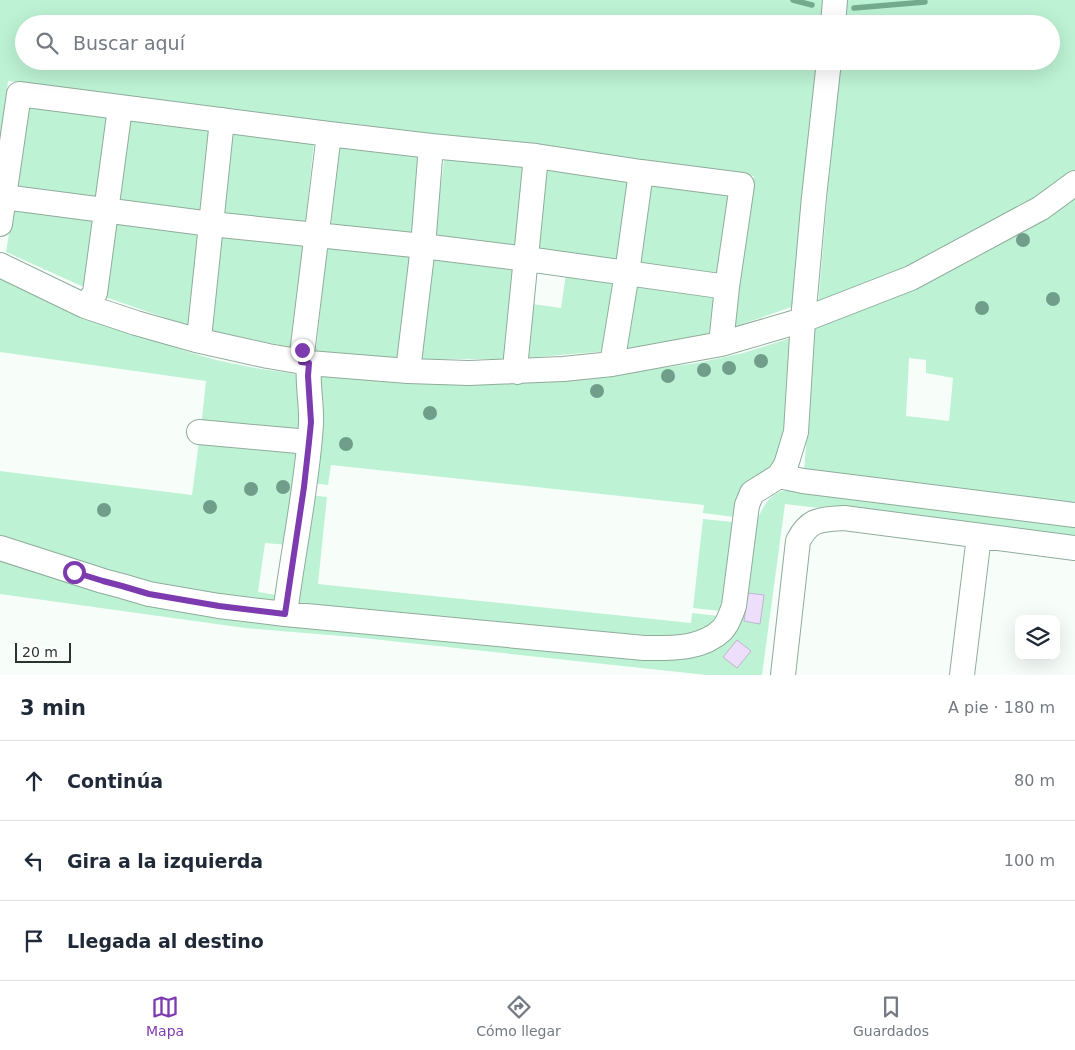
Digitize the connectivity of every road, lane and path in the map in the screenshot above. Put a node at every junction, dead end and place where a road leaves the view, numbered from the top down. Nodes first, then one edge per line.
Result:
1 (835, 0) edge
2 (834, 15) edge
3 (828, 70) edge
4 (120, 108) junction
5 (222, 120) junction
6 (329, 134) junction
7 (431, 146) junction
8 (536, 156) junction
9 (641, 172) junction
10 (1075, 183) edge
11 (4, 197) junction
12 (107, 210) junction
13 (0, 224) edge
14 (211, 224) junction
15 (316, 235) junction
16 (423, 246) junction
17 (527, 259) junction
18 (0, 265) edge
19 (627, 273) junction
20 (727, 287) junction
21 (85, 306) junction
22 (803, 320) junction
23 (196, 340) junction
24 (721, 344) junction
25 (305, 363) junction
26 (612, 364) junction
27 (408, 372) junction
28 (517, 372) junction
29 (199, 432) dead end
30 (309, 442) junction
31 (779, 476) junction
32 (1075, 515) edge
33 (979, 536) junction
34 (0, 548) edge
35 (1075, 548) edge
36 (285, 614) junction
37 (783, 675) edge
38 (962, 675) edge

1 - 2 street
3 - 22 street
4 - 5 street
4 - 11 street
4 - 12 street
5 - 6 street
5 - 14 street
6 - 7 street
6 - 15 street
7 - 8 street
7 - 16 street
8 - 9 street
8 - 17 street
9 - 19 street
9 - 20 street
10 - 22 street
11 - 12 street
11 - 13 street
12 - 14 street
12 - 21 street
14 - 15 street
14 - 23 street
15 - 16 street
15 - 25 street
16 - 17 street
16 - 27 street
17 - 19 street
17 - 28 street
18 - 21 street
19 - 20 street
19 - 26 street
20 - 24 street
21 - 23 street
22 - 24 street
22 - 31 street
23 - 25 street
24 - 26 street
25 - 27 street
25 - 30 street
26 - 28 street
27 - 28 street
29 - 30 street
30 - 36 street
31 - 32 street
31 - 36 street
33 - 35 street
33 - 37 street
33 - 38 street
34 - 36 street

